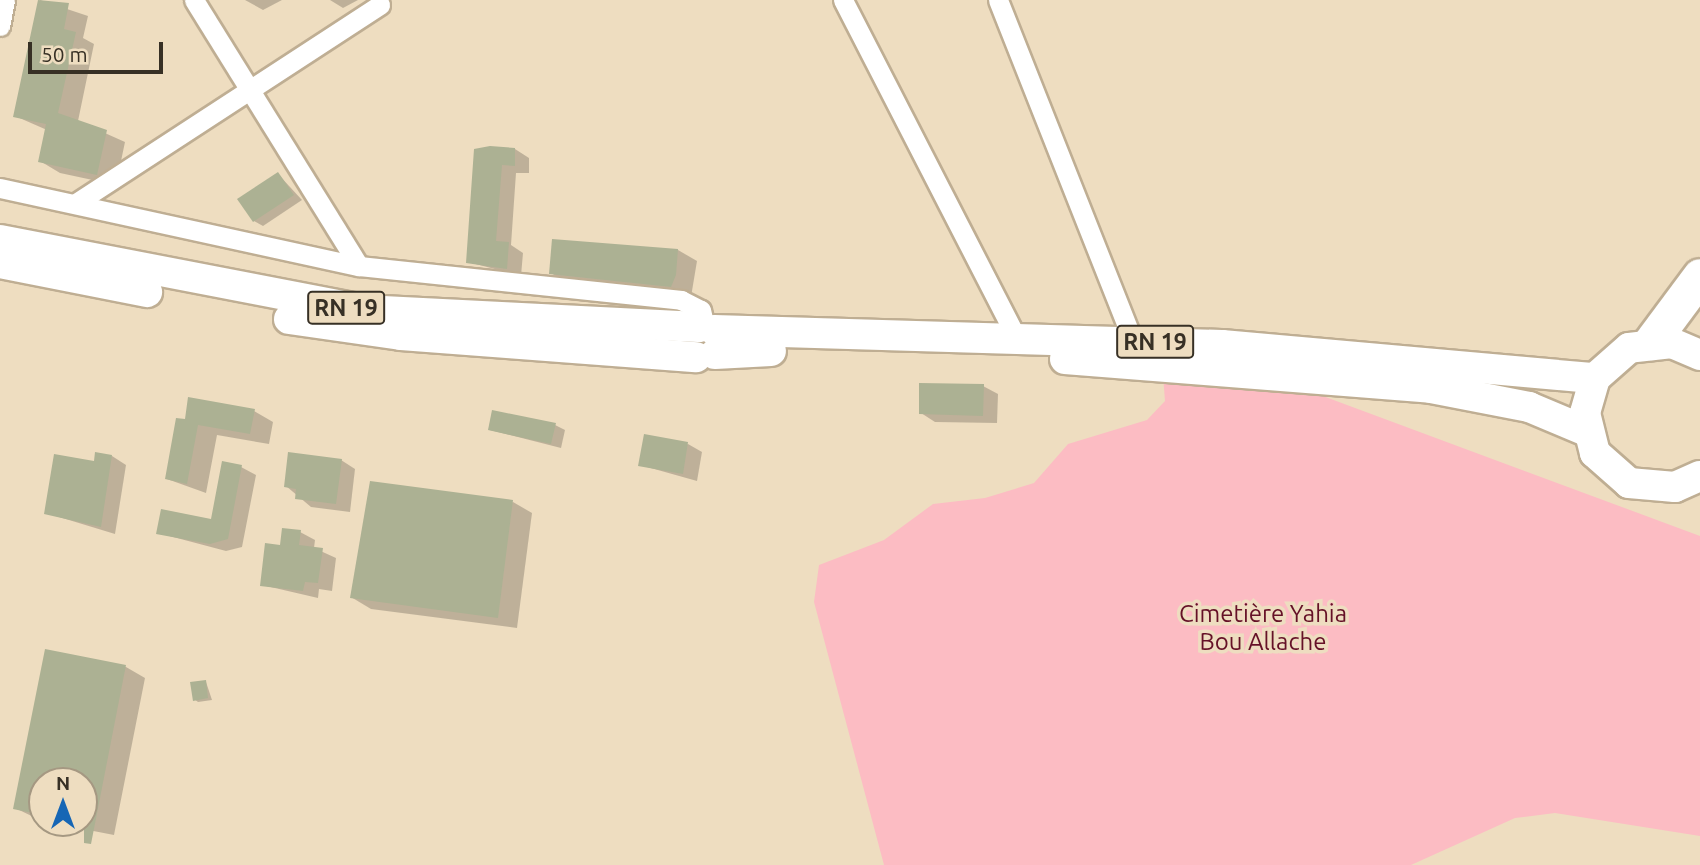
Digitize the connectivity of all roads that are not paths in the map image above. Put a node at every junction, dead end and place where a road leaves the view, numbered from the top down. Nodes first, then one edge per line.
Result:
1 (5, 0) edge
2 (194, 0) edge
3 (843, 0) edge
4 (998, 0) edge
5 (380, 5) dead end
6 (0, 26) edge
7 (250, 87) junction
8 (0, 188) edge
9 (76, 203) junction
10 (0, 240) edge
11 (0, 262) edge
12 (359, 266) junction
13 (1700, 276) edge
14 (706, 339) junction
15 (1017, 339) junction
16 (1132, 341) junction
17 (1651, 342) junction
18 (1700, 355) edge
19 (1595, 378) junction
20 (1586, 431) junction
21 (1699, 478) edge

1 - 6 street
2 - 7 street
3 - 15 street
4 - 16 street
5 - 7 street
7 - 9 street
7 - 12 street
8 - 9 street
9 - 12 street
10 - 14 main road, RN 19
11 - 14 main road, RN 19
12 - 14 street
13 - 17 highway
14 - 15 main road, RN 19
14 - 20 main road, RN 19
15 - 16 main road, RN 19
16 - 19 main road, RN 19
17 - 18 main road
17 - 19 main road
19 - 20 main road
20 - 21 main road

